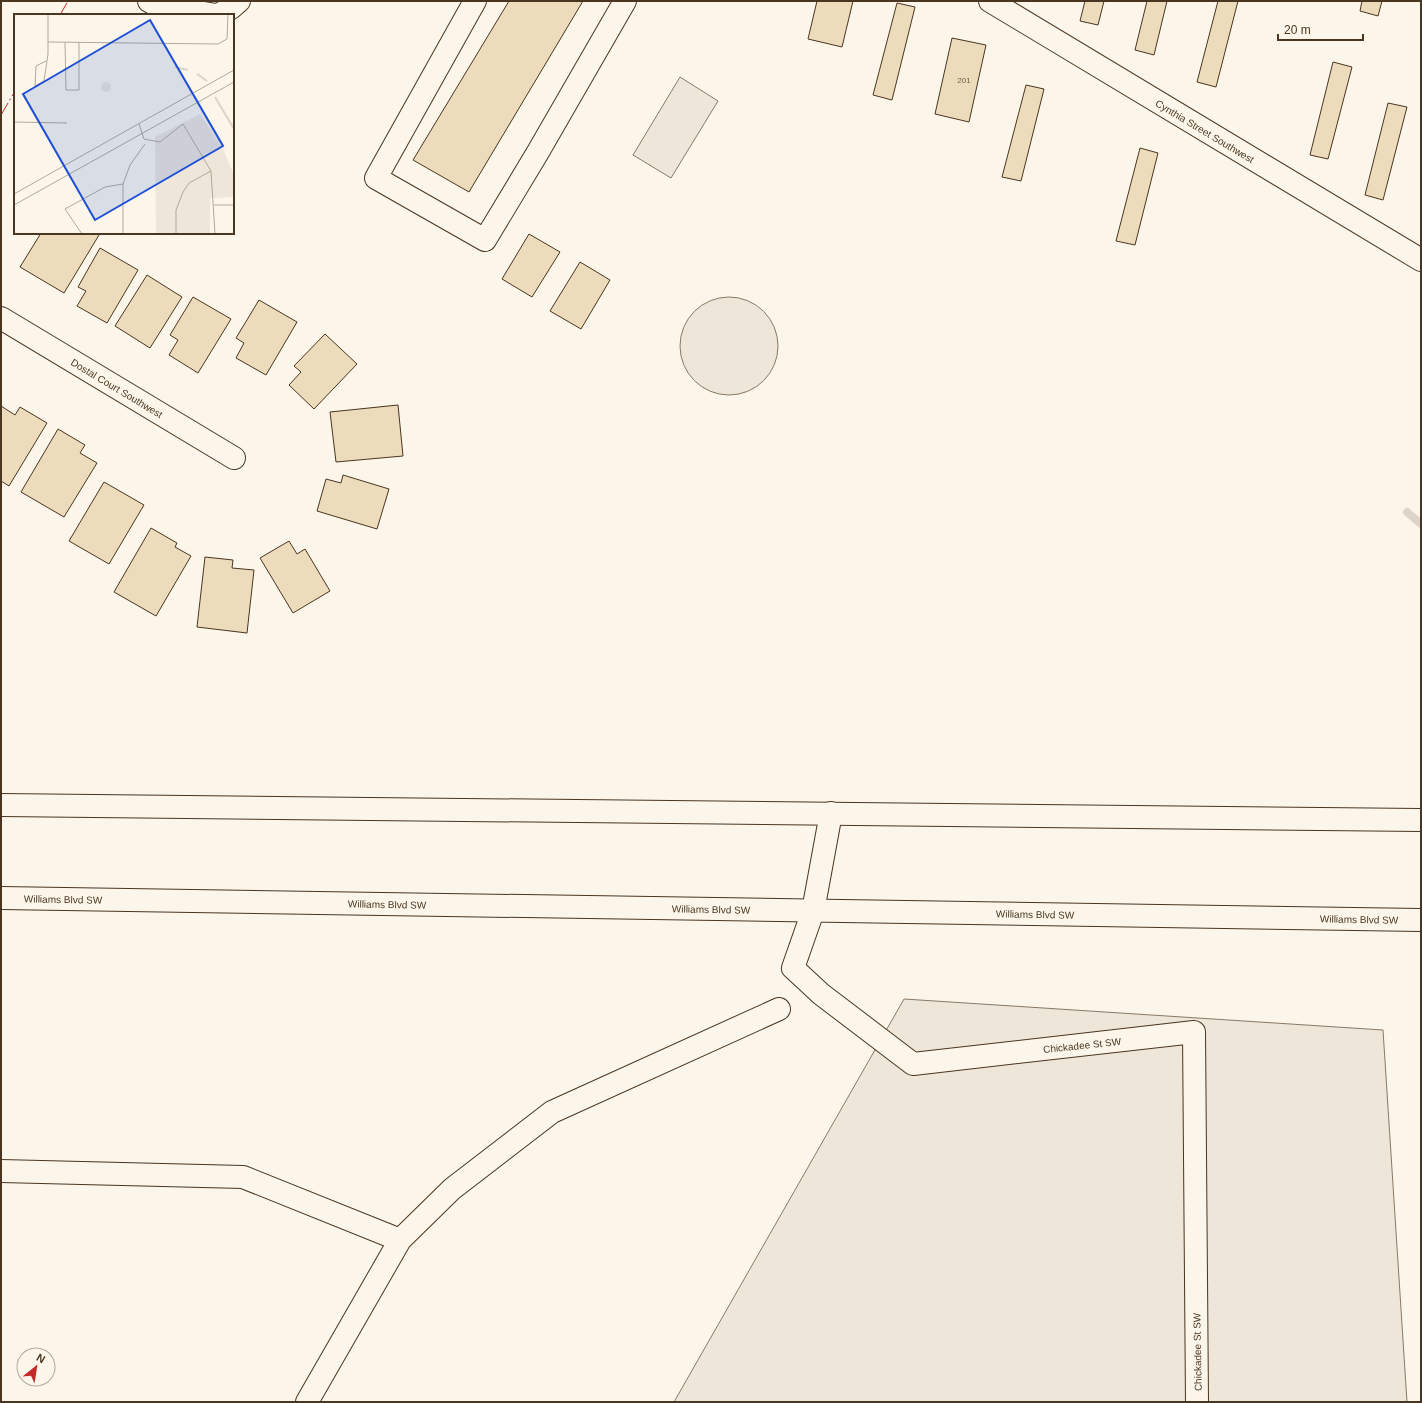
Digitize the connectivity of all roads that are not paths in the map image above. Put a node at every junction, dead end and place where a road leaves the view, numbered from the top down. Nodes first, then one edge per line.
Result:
1 (149, 1) edge
2 (239, 1) edge
3 (475, 1) edge
4 (625, 1) edge
5 (990, 1) edge
6 (211, 14) edge
7 (219, 14) edge
8 (1421, 260) edge
9 (1, 318) edge
10 (234, 458) dead end
11 (1, 805) edge
12 (831, 814) junction
13 (1421, 820) edge
14 (1, 898) edge
15 (813, 910) junction
16 (1421, 920) edge
17 (779, 1009) dead end
18 (1, 1171) edge
19 (400, 1240) junction
20 (307, 1402) edge
21 (1197, 1402) edge

1 - 6 main road
2 - 7 main road
3 - 4 main road
5 - 8 main road, Cynthia Street Southwest
9 - 10 main road, Dostal Court Southwest
11 - 12 main road
12 - 13 main road
12 - 15 main road, Chickadee St SW
14 - 15 main road, Williams Blvd SW
15 - 16 main road, Williams Blvd SW
15 - 21 main road, Chickadee St SW
17 - 19 main road
18 - 19 main road
19 - 20 main road

